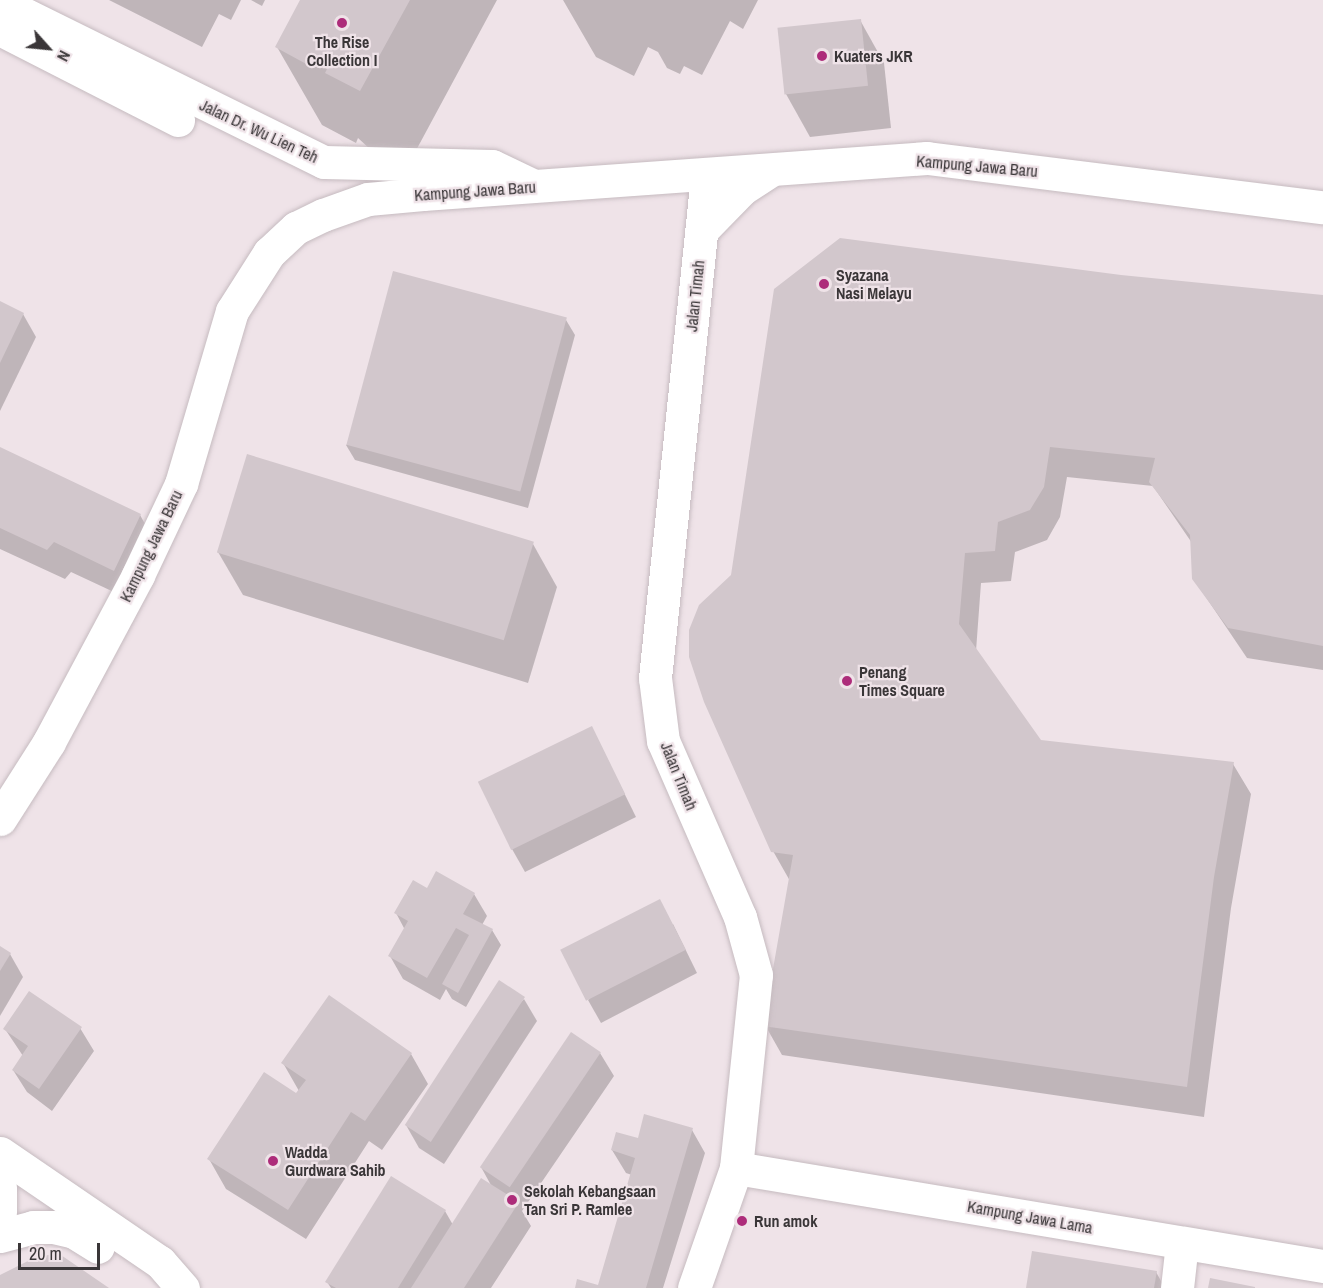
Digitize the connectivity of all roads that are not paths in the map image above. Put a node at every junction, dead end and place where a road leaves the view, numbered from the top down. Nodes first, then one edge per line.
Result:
1 (0, 2) edge
2 (0, 29) edge
3 (178, 120) dead end
4 (771, 170) junction
5 (707, 176) junction
6 (536, 187) junction
7 (1323, 207) edge
8 (702, 230) junction
9 (0, 819) edge
10 (0, 1153) edge
11 (736, 1168) junction
12 (0, 1187) edge
13 (0, 1212) edge
14 (0, 1236) edge
15 (1182, 1243) junction
16 (1323, 1266) edge
17 (182, 1288) edge
18 (694, 1288) edge
19 (1177, 1288) edge

1 - 6 street, Jalan Dr. Wu Lien Teh
2 - 3 street, Jalan Dr. Wu Lien Teh
4 - 5 street, Kampung Jawa Baru
4 - 7 street, Kampung Jawa Baru
4 - 8 street
5 - 6 street, Kampung Jawa Baru
5 - 8 street, Jalan Timah
6 - 9 street, Kampung Jawa Baru
8 - 11 street, Jalan Timah
10 - 17 street
11 - 15 street, Kampung Jawa Lama
11 - 18 street, Jalan Timah
12 - 13 street
14 - 17 street
15 - 16 street, Kampung Jawa Lama
15 - 19 street

